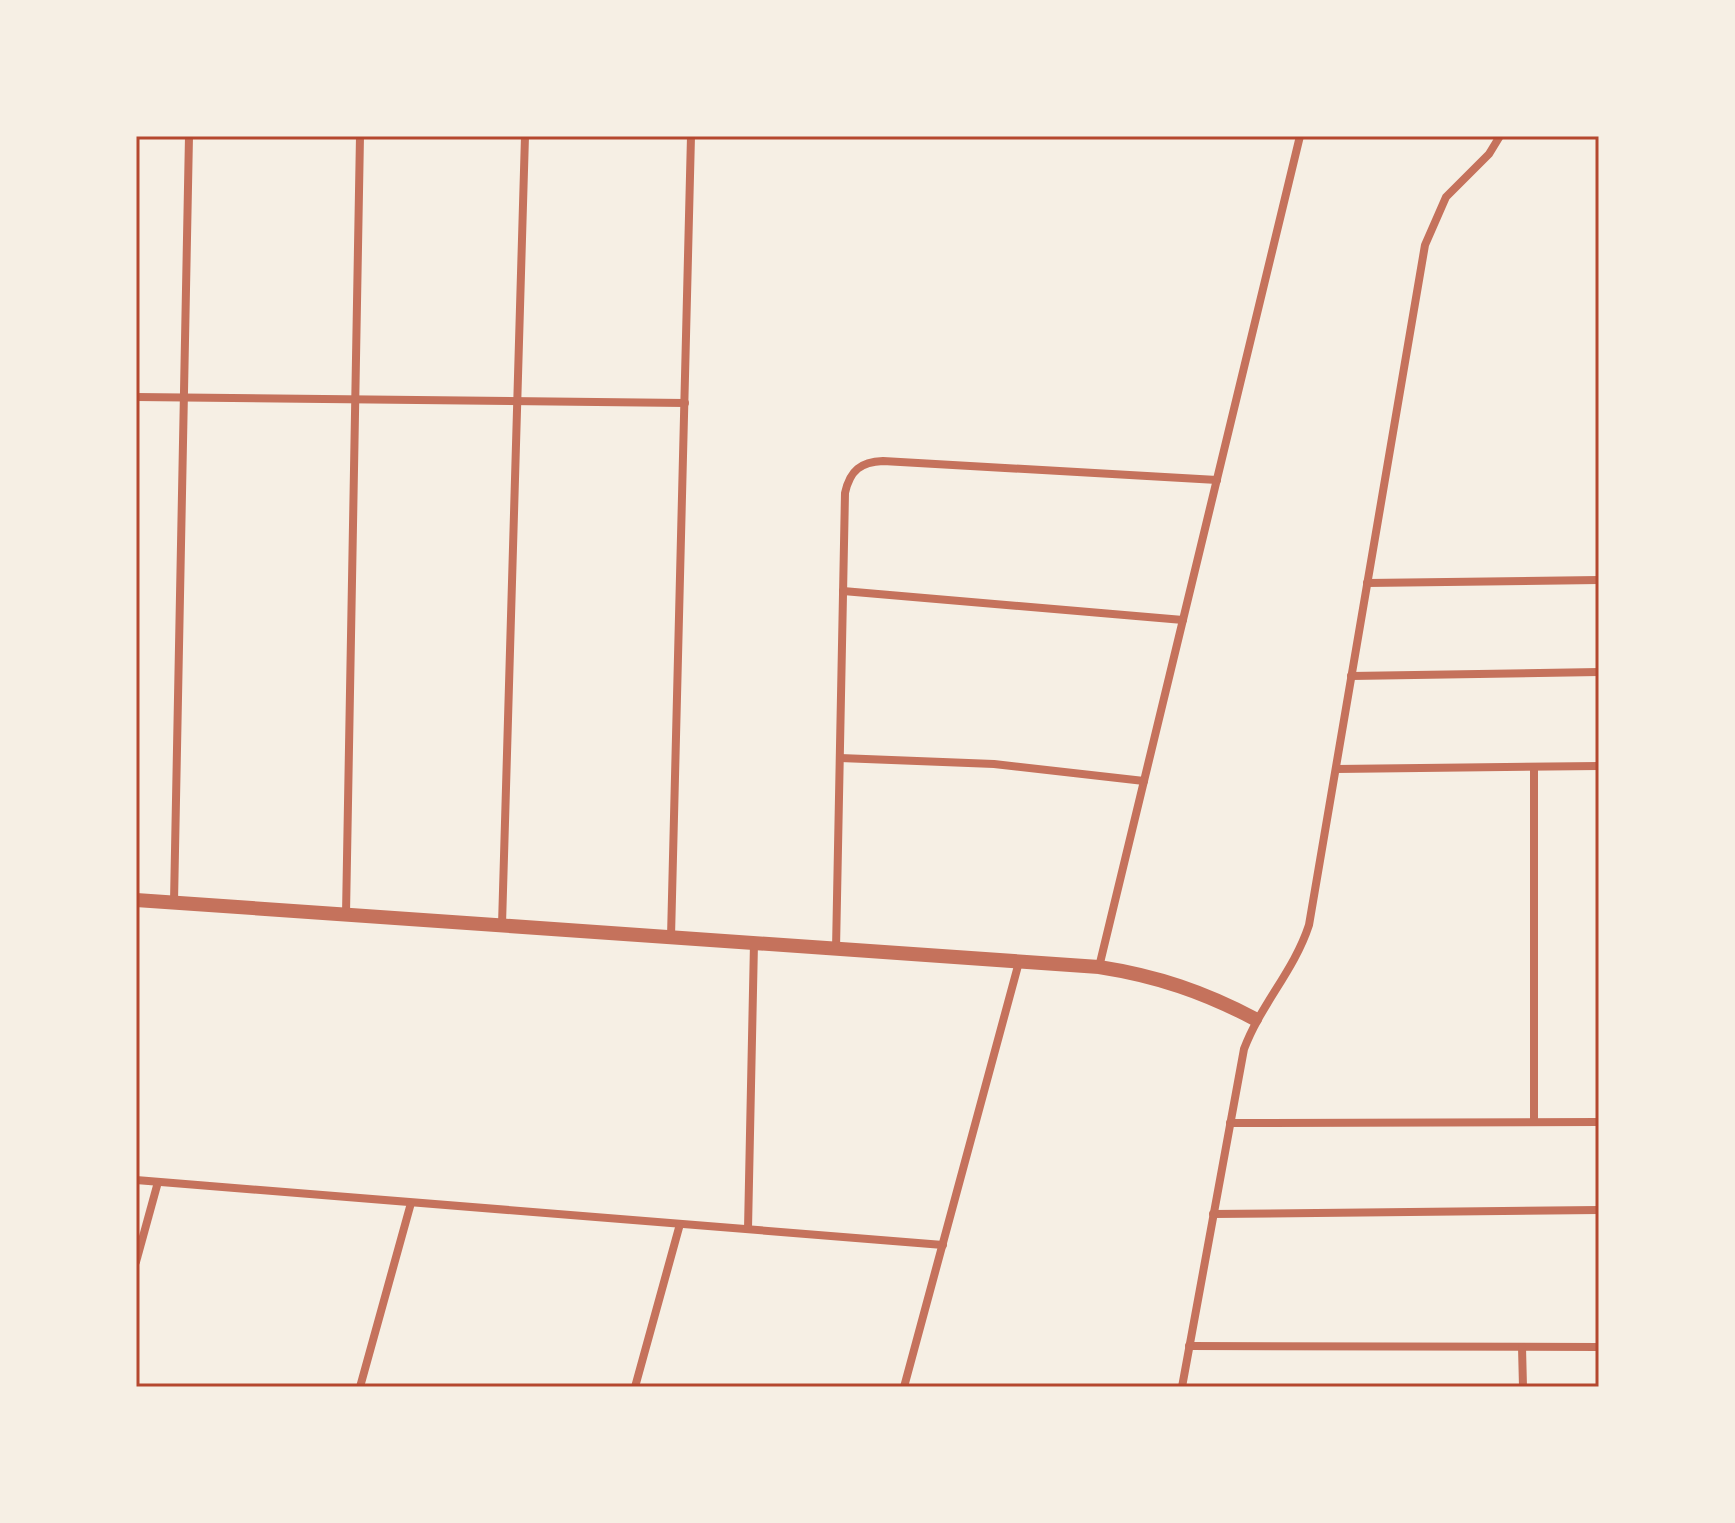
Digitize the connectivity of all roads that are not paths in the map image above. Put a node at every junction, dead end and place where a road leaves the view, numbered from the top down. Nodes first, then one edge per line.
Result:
1 (189, 136) edge
2 (360, 136) edge
3 (525, 136) edge
4 (691, 136) edge
5 (1300, 136) edge
6 (1500, 136) edge
7 (136, 397) edge
8 (181, 397) junction
9 (355, 399) junction
10 (518, 401) junction
11 (685, 403) junction
12 (1217, 480) junction
13 (1599, 580) edge
14 (1367, 583) junction
15 (843, 591) junction
16 (1183, 620) junction
17 (1599, 672) edge
18 (1351, 676) junction
19 (840, 758) junction
20 (1599, 766) edge
21 (1534, 767) junction
22 (1336, 769) junction
23 (1144, 781) junction
24 (136, 900) edge
25 (174, 902) junction
26 (346, 914) junction
27 (502, 925) junction
28 (671, 937) junction
29 (754, 943) junction
30 (836, 949) junction
31 (1019, 962) junction
32 (1099, 967) junction
33 (1255, 1019) junction
34 (1534, 1122) junction
35 (1599, 1122) edge
36 (1230, 1123) junction
37 (136, 1180) edge
38 (158, 1182) junction
39 (411, 1203) junction
40 (1599, 1210) edge
41 (1213, 1214) junction
42 (680, 1224) junction
43 (748, 1229) junction
44 (943, 1245) junction
45 (136, 1262) edge
46 (1189, 1346) junction
47 (1522, 1347) junction
48 (1599, 1347) edge
49 (360, 1387) edge
50 (635, 1387) edge
51 (904, 1387) edge
52 (1182, 1387) edge
53 (1523, 1387) edge

1 - 8 street
2 - 9 street
3 - 10 street
4 - 11 street
5 - 12 street
6 - 14 street
7 - 8 street
8 - 9 street
8 - 25 street
9 - 10 street
9 - 26 street
10 - 11 street
10 - 27 street
11 - 28 street
12 - 15 street
12 - 16 street
13 - 14 street
14 - 18 street
15 - 16 street
15 - 19 street
16 - 23 street
17 - 18 street
18 - 22 street
19 - 23 street
19 - 30 street
20 - 21 street
21 - 22 street
21 - 34 street
22 - 33 street
23 - 32 street
24 - 25 street
25 - 26 street
26 - 27 street
27 - 28 street
28 - 29 street
29 - 30 street
29 - 43 street
30 - 31 street
31 - 32 street
31 - 44 street
32 - 33 street
33 - 36 street
34 - 35 street
34 - 36 street
36 - 41 street
37 - 38 street
38 - 39 street
38 - 45 street
39 - 42 street
39 - 49 street
40 - 41 street
41 - 46 street
42 - 43 street
42 - 50 street
43 - 44 street
44 - 51 street
46 - 47 street
46 - 52 street
47 - 48 street
47 - 53 street

